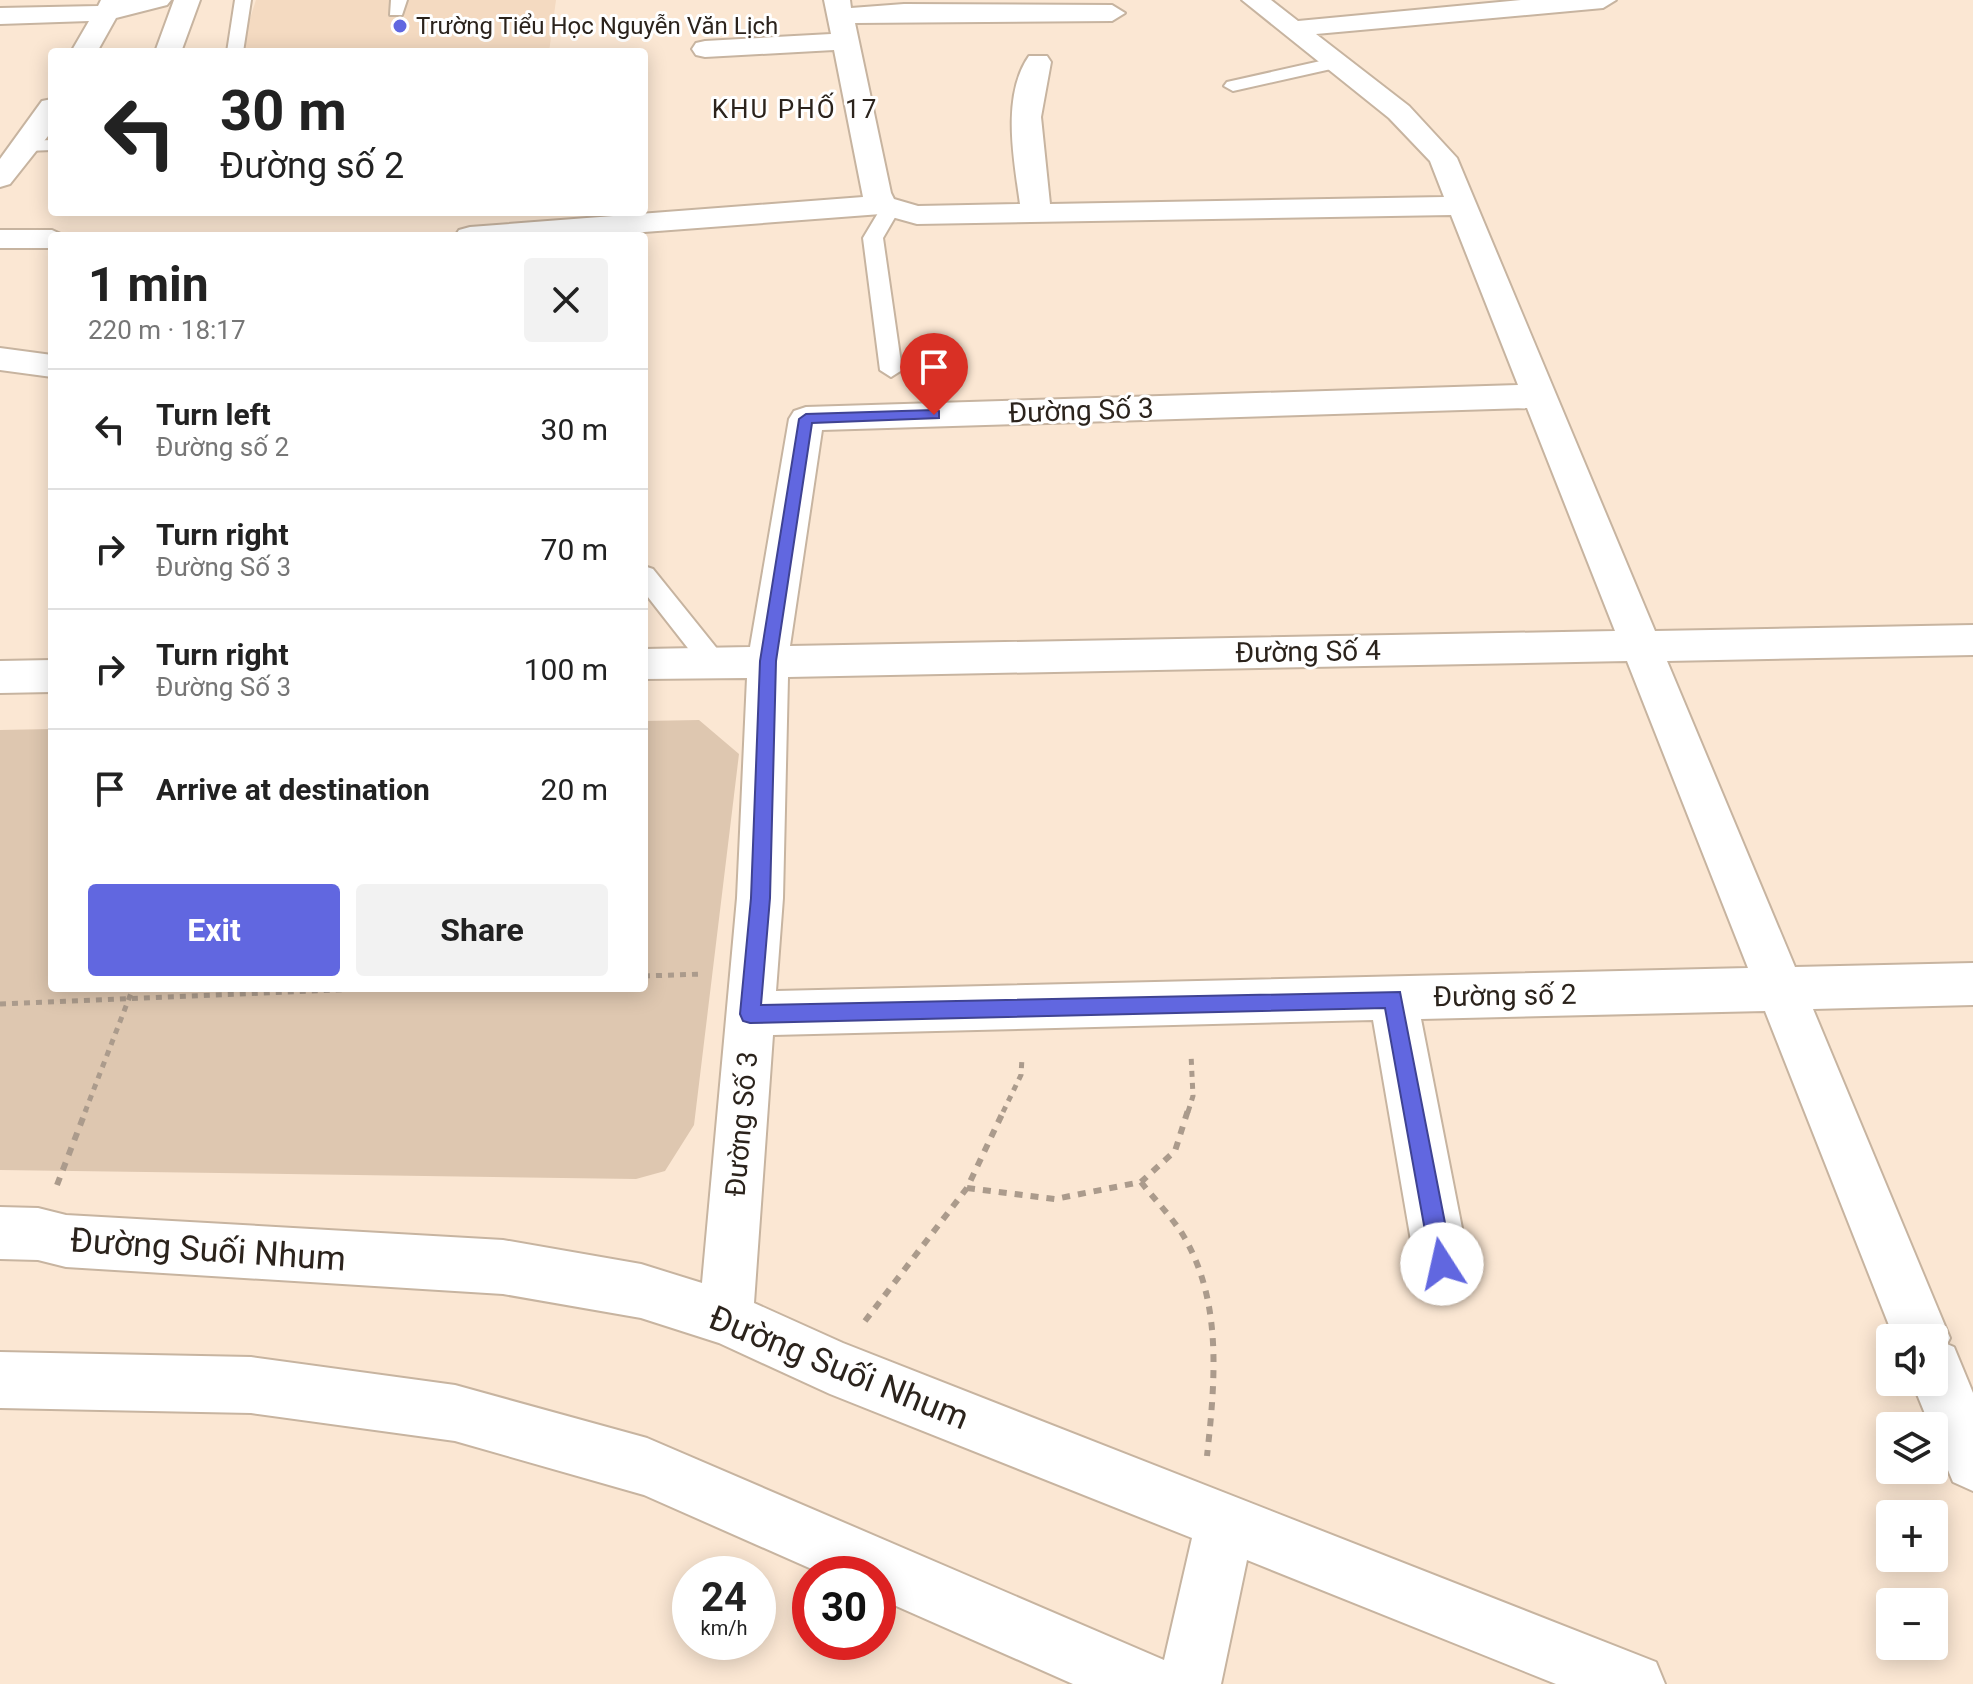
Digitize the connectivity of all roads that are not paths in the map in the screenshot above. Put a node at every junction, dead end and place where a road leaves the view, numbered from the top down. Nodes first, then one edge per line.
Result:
1 (158, 0) edge
2 (187, 0) edge
3 (243, 0) edge
4 (1255, 0) edge
5 (1603, 0) edge
6 (110, 6) edge
7 (1112, 13) dead end
8 (0, 16) edge
9 (841, 19) edge
10 (1291, 29) junction
11 (86, 48) edge
12 (169, 48) edge
13 (236, 48) edge
14 (705, 49) dead end
15 (1038, 62) dead end
16 (1334, 63) junction
17 (1233, 86) dead end
18 (48, 119) edge
19 (39, 145) edge
20 (0, 178) edge
21 (886, 206) junction
22 (1461, 206) junction
23 (1036, 213) junction
24 (525, 232) edge
25 (0, 239) edge
26 (48, 239) edge
27 (0, 359) edge
28 (48, 365) edge
29 (891, 370) dead end
30 (1540, 396) junction
31 (648, 580) edge
32 (1973, 640) edge
33 (1641, 645) junction
34 (768, 661) junction
35 (714, 663) junction
36 (648, 664) edge
37 (48, 676) edge
38 (0, 677) edge
39 (1973, 984) edge
40 (1780, 988) junction
41 (1393, 998) junction
42 (750, 1014) junction
43 (19, 1234) edge
44 (1442, 1264) dead end
45 (726, 1318) junction
46 (1916, 1324) edge
47 (0, 1380) edge
48 (1946, 1396) edge
49 (1973, 1462) edge
50 (1213, 1518) junction
51 (1145, 1684) edge
52 (1190, 1684) edge
53 (1634, 1684) edge

1 - 6 street
2 - 12 street
3 - 13 lane
4 - 10 street
5 - 10 street
6 - 8 street
6 - 11 street
7 - 9 street
9 - 14 street
9 - 21 street
10 - 16 street
15 - 23 street
16 - 17 lane
16 - 22 street
18 - 19 street
19 - 20 street
21 - 23 street
21 - 24 street
21 - 29 lane
22 - 23 street
22 - 30 street
25 - 26 street
27 - 28 street
30 - 33 street
30 - 34 street, Đường Số 3
31 - 35 lane
32 - 33 street, Đường Số 4
33 - 34 street, Đường Số 4
33 - 40 street
34 - 35 street, Đường Số 4
34 - 42 street, Đường Số 3
35 - 36 street, Đường Số 4
37 - 38 street
39 - 40 street, Đường số 2
40 - 41 street, Đường số 2
40 - 46 street
41 - 42 street, Đường số 2
41 - 44 street
42 - 45 street, Đường Số 3
43 - 45 street, Đường Suối Nhum
45 - 50 street, Đường Suối Nhum
47 - 51 street
48 - 49 street
50 - 52 street
50 - 53 street, Đường Suối Nhum

